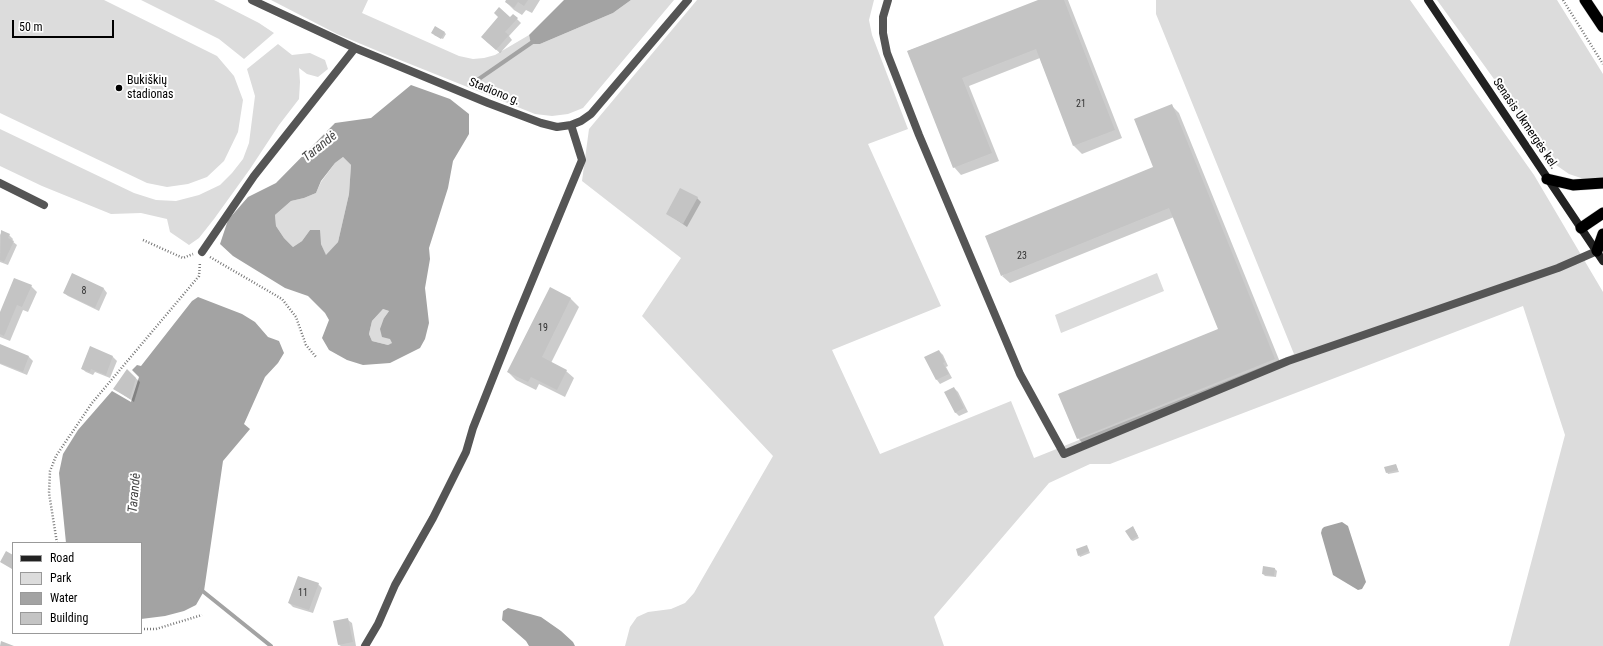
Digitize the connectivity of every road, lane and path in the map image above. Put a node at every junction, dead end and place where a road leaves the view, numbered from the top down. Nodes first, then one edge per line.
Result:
1 (252, 0) edge
2 (688, 0) edge
3 (888, 0) edge
4 (1428, 0) edge
5 (1563, 0) edge
6 (1585, 0) edge
7 (1603, 27) edge
8 (355, 48) junction
9 (1603, 64) edge
10 (571, 125) junction
11 (1547, 179) junction
12 (0, 183) edge
13 (1603, 183) edge
14 (44, 205) dead end
15 (1603, 213) edge
16 (1603, 219) edge
17 (1581, 228) junction
18 (1603, 234) edge
19 (143, 240) dead end
20 (202, 252) junction
21 (1600, 256) edge
22 (316, 357) dead end
23 (57, 542) edge
24 (202, 615) dead end
25 (142, 629) edge
26 (365, 646) edge

1 - 8 street, Stadiono g.
2 - 10 street, Stadiono g.
3 - 21 street
4 - 11 main road, Senasis Ukmergės kel.
5 - 9 path
6 - 7 highway
8 - 10 street, Stadiono g.
8 - 20 street
10 - 26 street
11 - 13 highway
11 - 17 main road, Senasis Ukmergės kel.
12 - 14 street
15 - 17 highway
16 - 17 highway
17 - 21 main road, Senasis Ukmergės kel.
18 - 21 highway
19 - 20 path
20 - 22 path
20 - 23 path
24 - 25 path

